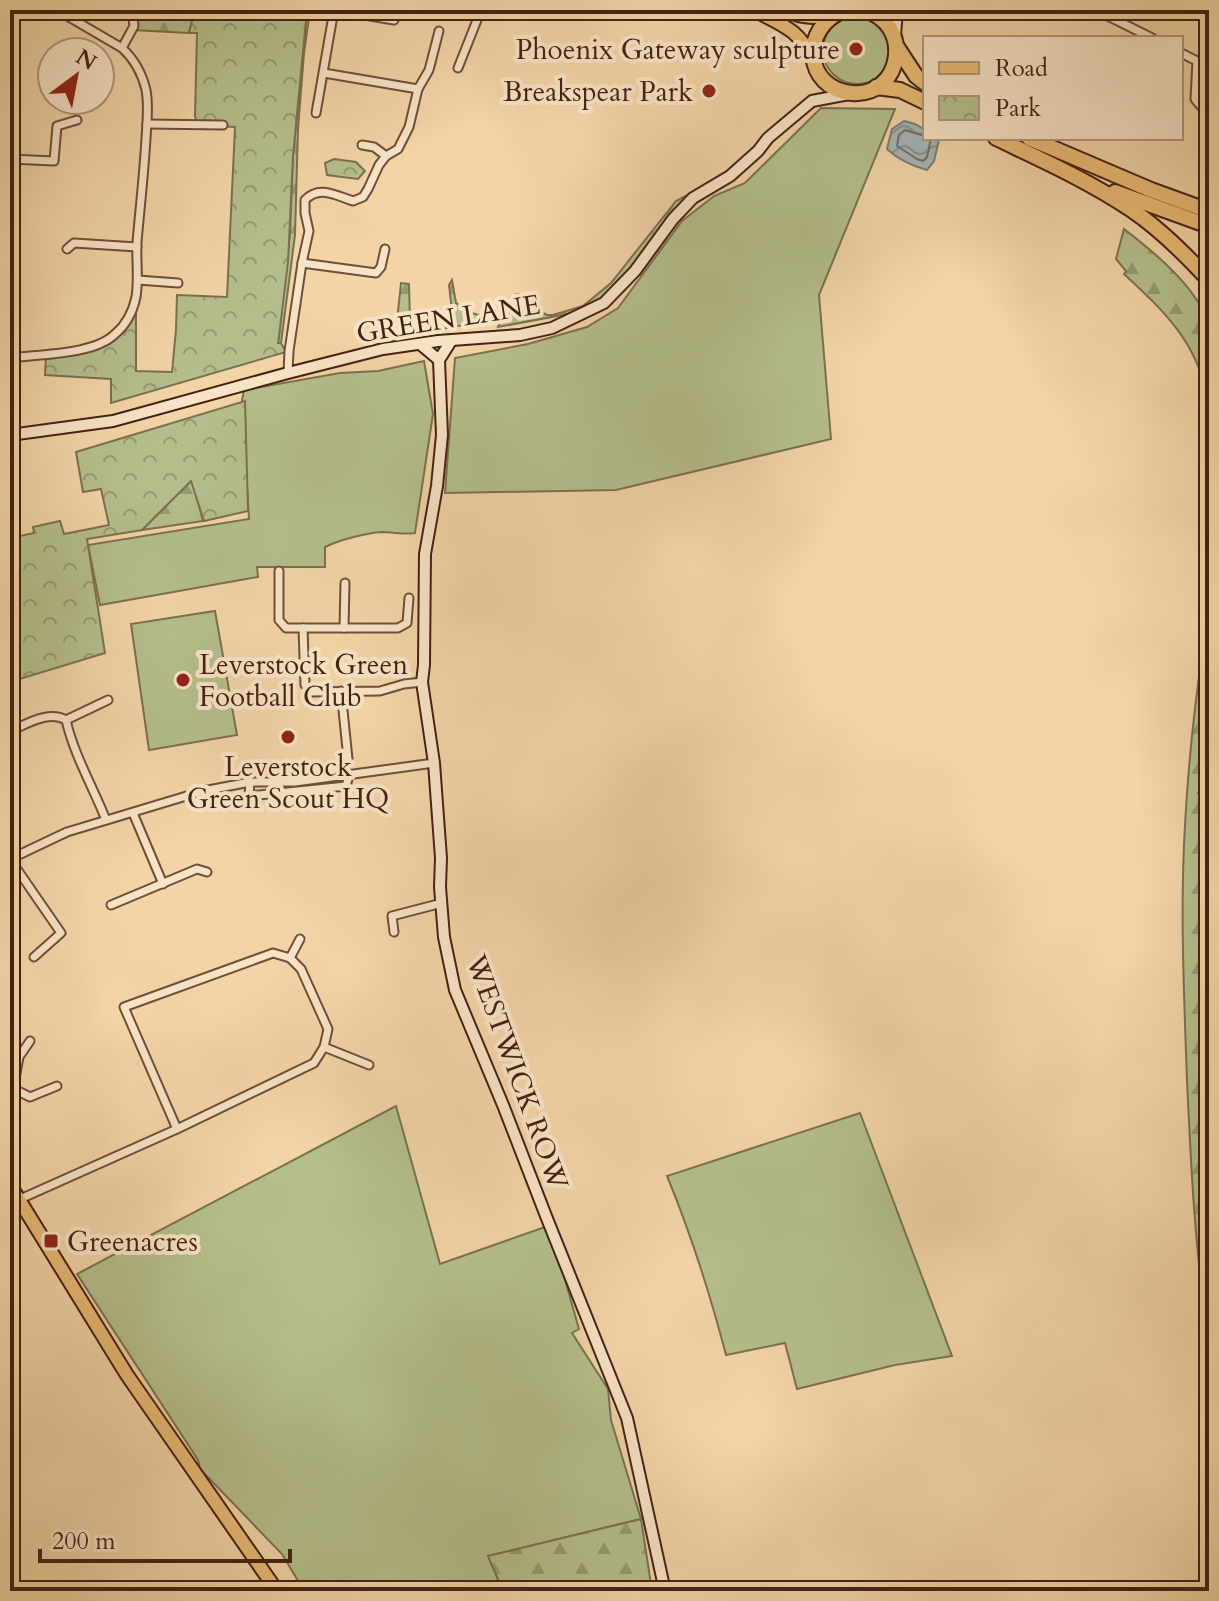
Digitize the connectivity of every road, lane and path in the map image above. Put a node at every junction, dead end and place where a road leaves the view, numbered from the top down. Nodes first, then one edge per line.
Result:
1 (57, 10) edge
2 (132, 10) edge
3 (334, 10) edge
4 (481, 10) edge
5 (754, 10) edge
6 (786, 10) edge
7 (863, 10) edge
8 (897, 10) edge
9 (1096, 10) edge
10 (840, 12) edge
11 (394, 20) dead end
12 (439, 31) dead end
13 (1148, 36) edge
14 (896, 43) junction
15 (122, 48) junction
16 (1183, 54) edge
17 (816, 67) junction
18 (458, 68) dead end
19 (324, 73) junction
20 (923, 81) edge
21 (876, 87) junction
22 (418, 89) junction
23 (854, 93) junction
24 (812, 101) junction
25 (923, 101) edge
26 (316, 113) dead end
27 (1209, 116) edge
28 (77, 120) dead end
29 (147, 124) junction
30 (223, 125) dead end
31 (1000, 140) edge
32 (1034, 140) edge
33 (362, 145) dead end
34 (386, 156) junction
35 (10, 159) edge
36 (1114, 175) junction
37 (1084, 181) junction
38 (1209, 202) edge
39 (1209, 211) edge
40 (1209, 226) edge
41 (137, 247) junction
42 (67, 249) dead end
43 (385, 249) dead end
44 (302, 263) junction
45 (138, 280) junction
46 (1209, 280) edge
47 (178, 283) dead end
48 (451, 341) junction
49 (420, 344) junction
50 (10, 358) edge
51 (439, 360) junction
52 (288, 373) junction
53 (10, 435) edge
54 (279, 571) dead end
55 (345, 583) dead end
56 (409, 598) dead end
57 (303, 628) junction
58 (344, 628) junction
59 (422, 682) junction
60 (341, 691) junction
61 (108, 700) dead end
62 (66, 720) junction
63 (10, 731) edge
64 (348, 759) dead end
65 (434, 763) junction
66 (349, 776) junction
67 (250, 782) junction
68 (295, 782) junction
69 (295, 791) junction
70 (133, 813) junction
71 (106, 820) junction
72 (10, 859) edge
73 (207, 872) dead end
74 (163, 884) junction
75 (442, 903) junction
76 (111, 905) dead end
77 (394, 932) dead end
78 (300, 939) dead end
79 (34, 957) dead end
80 (290, 958) junction
81 (30, 1041) dead end
82 (324, 1047) junction
83 (369, 1065) dead end
84 (57, 1086) dead end
85 (10, 1087) edge
86 (177, 1129) junction
87 (10, 1185) edge
88 (18, 1200) junction
89 (277, 1591) edge
90 (665, 1591) edge

1 - 15 street
2 - 15 street
3 - 11 street
3 - 19 street
4 - 18 street
5 - 17 main road
6 - 10 main road
7 - 14 highway
8 - 14 street
9 - 13 street
10 - 17 highway
12 - 22 street
14 - 20 highway
14 - 21 highway
15 - 29 street
16 - 27 street
17 - 23 highway
17 - 24 street
19 - 22 street
19 - 26 street
21 - 23 highway
21 - 25 highway
22 - 34 street
23 - 24 street, GREEN LANE
24 - 48 street, GREEN LANE
28 - 35 street
29 - 30 street
29 - 41 street
31 - 37 highway
32 - 36 highway
33 - 34 street
34 - 44 street
36 - 38 highway
36 - 39 highway
37 - 40 highway
37 - 46 highway
41 - 42 street
41 - 45 street
43 - 44 street
44 - 52 street
45 - 47 street
45 - 50 street
48 - 49 street, GREEN LANE
48 - 51 street
49 - 51 street
49 - 52 street, GREEN LANE
51 - 59 street, WESTWICK ROW
52 - 53 street, GREEN LANE
54 - 57 street
55 - 58 street
56 - 58 street
57 - 58 street
57 - 60 street
59 - 60 street
59 - 65 street, WESTWICK ROW
60 - 64 street
61 - 62 street
62 - 63 street
62 - 71 street
65 - 66 street
65 - 75 street, WESTWICK ROW
66 - 68 street
66 - 69 street
67 - 68 street
67 - 69 street
67 - 70 street
68 - 69 street
70 - 71 street
70 - 74 street
71 - 72 street
72 - 79 street
73 - 74 street
74 - 76 street
75 - 77 street
75 - 90 street, WESTWICK ROW
78 - 80 street
80 - 82 street
80 - 86 street
81 - 85 street
82 - 83 street
82 - 86 street
84 - 85 street
86 - 88 street
87 - 88 main road
88 - 89 main road

